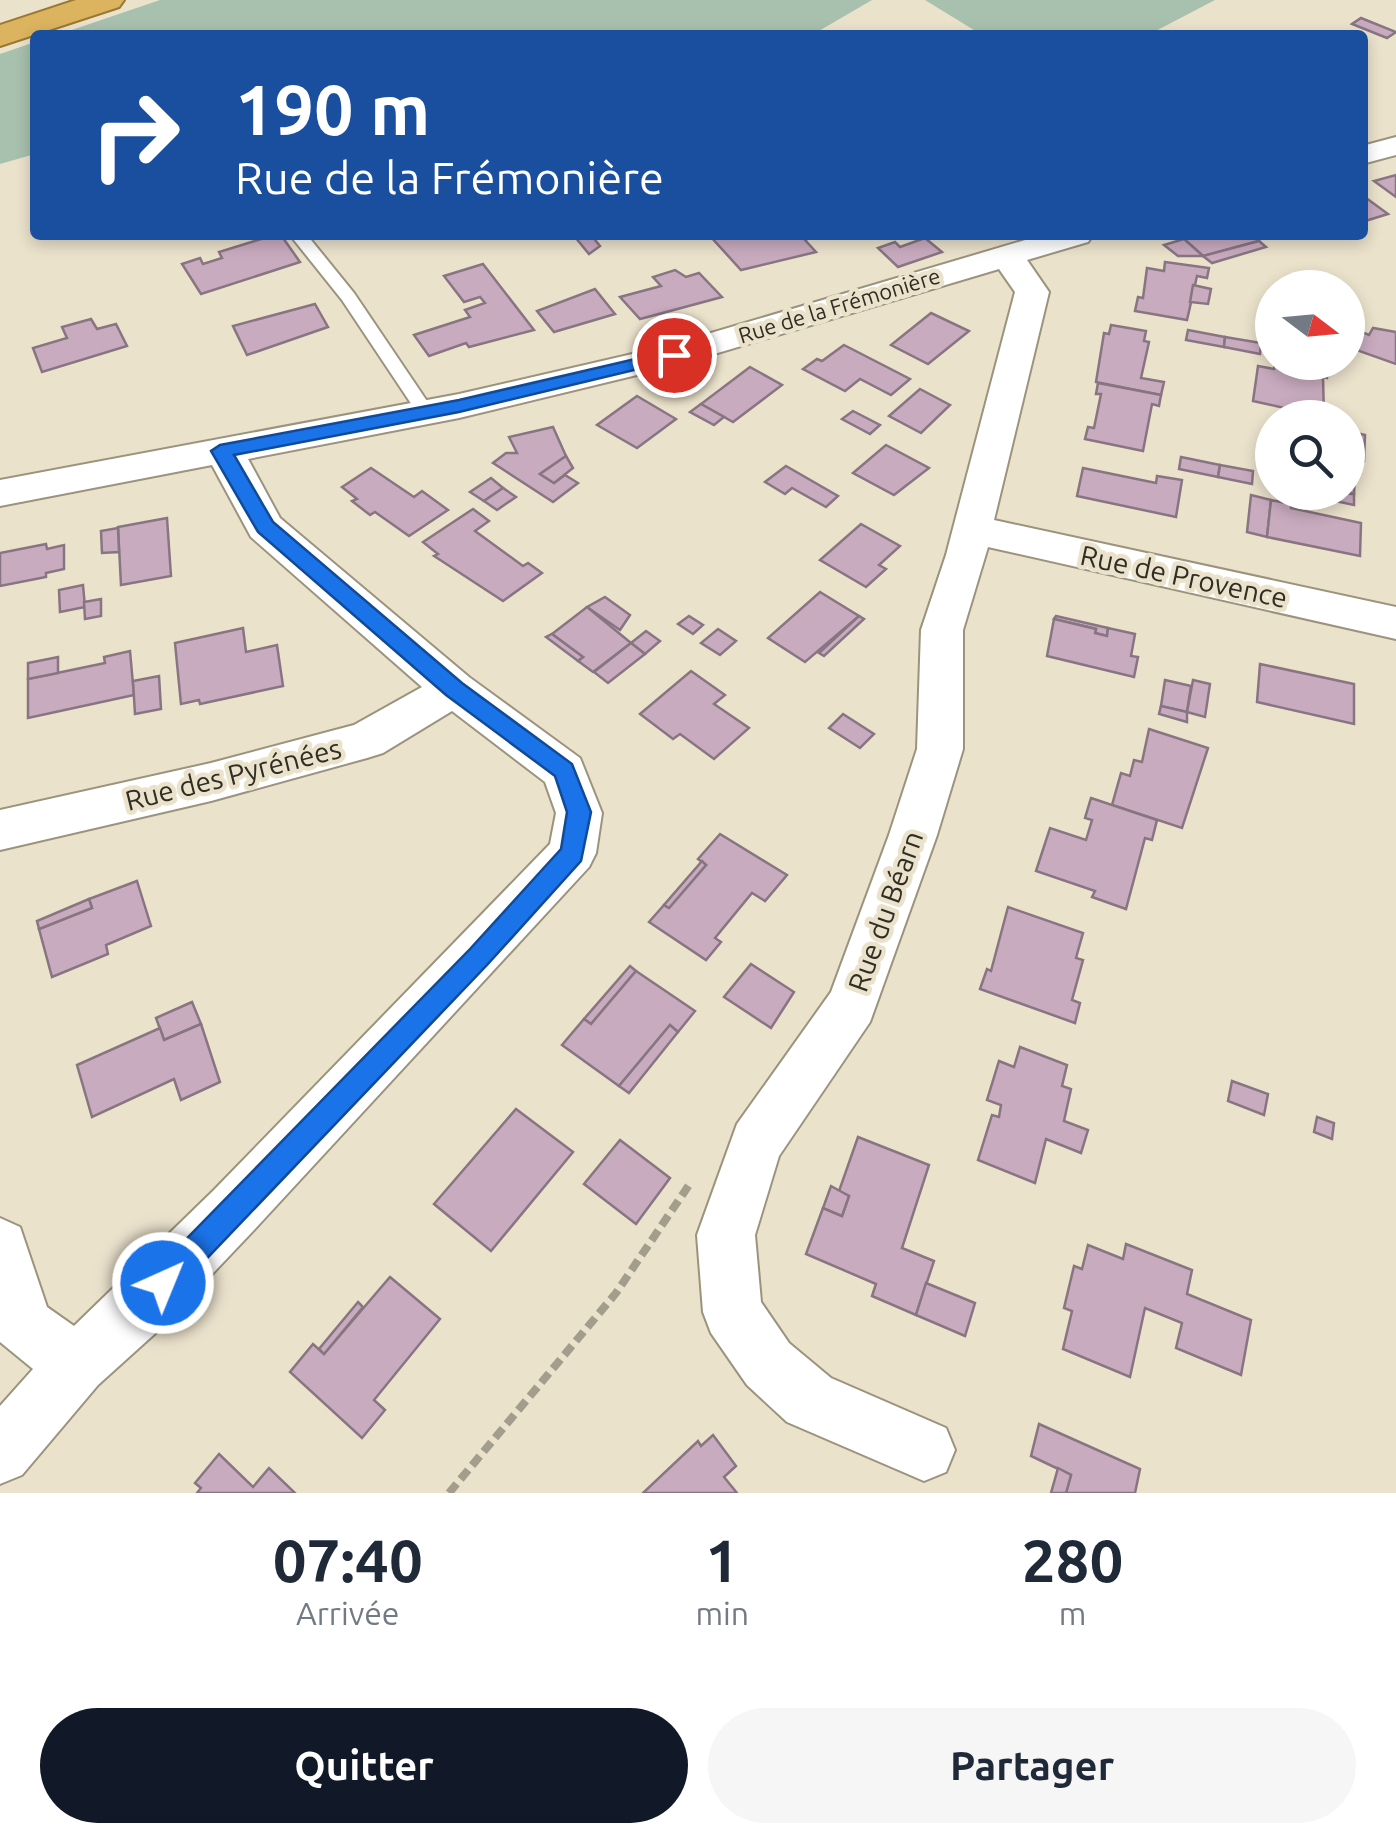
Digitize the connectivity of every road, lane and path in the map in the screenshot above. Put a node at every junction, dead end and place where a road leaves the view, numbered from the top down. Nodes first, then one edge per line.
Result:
1 (38, 0) edge
2 (108, 0) edge
3 (0, 12) edge
4 (0, 36) edge
5 (1396, 146) edge
6 (1368, 153) edge
7 (302, 240) edge
8 (1059, 240) edge
9 (1006, 255) junction
10 (426, 413) junction
11 (220, 451) junction
12 (0, 493) edge
13 (972, 529) junction
14 (1396, 623) edge
15 (454, 689) junction
16 (0, 830) edge
17 (692, 1179) dead end
18 (0, 1246) edge
19 (77, 1364) junction
20 (924, 1450) dead end
21 (0, 1453) edge
22 (449, 1493) edge

1 - 3 highway
2 - 4 highway
5 - 6 street
7 - 10 lane
8 - 9 street, Rue de la Frémonière
9 - 10 street, Rue de la Frémonière
9 - 13 street, Rue du Béarn
10 - 11 street, Rue de la Frémonière
11 - 12 street, Rue de la Frémonière
11 - 15 street
13 - 14 street, Rue de Provence
13 - 20 street, Rue du Béarn
15 - 16 street, Rue des Pyrénées
15 - 19 street
17 - 22 path
18 - 19 street
19 - 21 street

